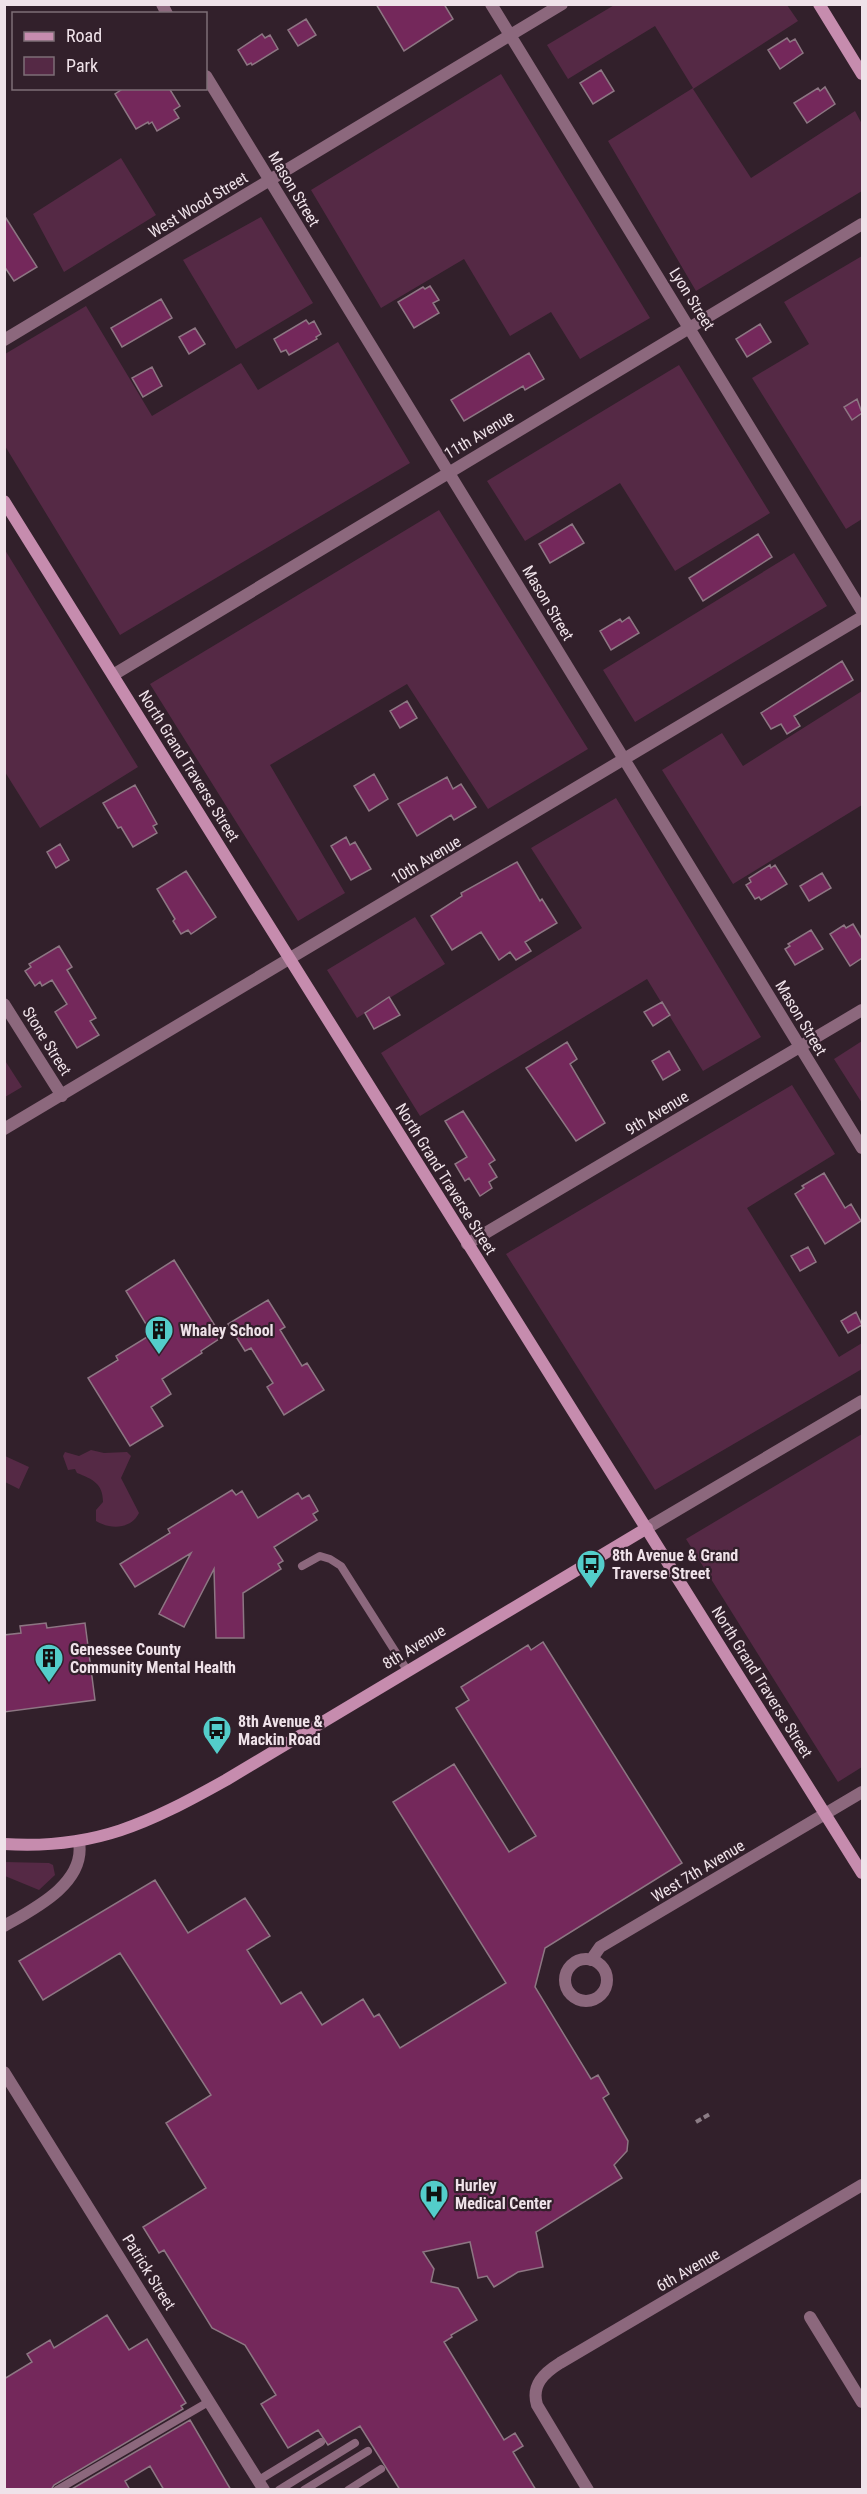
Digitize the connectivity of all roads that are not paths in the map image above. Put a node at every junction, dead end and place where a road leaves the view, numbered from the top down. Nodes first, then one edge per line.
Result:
1 (491, 4) edge
2 (562, 4) edge
3 (819, 4) edge
4 (510, 35) junction
5 (862, 74) edge
6 (207, 78) edge
7 (270, 180) junction
8 (862, 224) edge
9 (690, 327) junction
10 (4, 340) edge
11 (449, 472) junction
12 (4, 501) edge
13 (862, 611) edge
14 (862, 617) edge
15 (113, 675) junction
16 (625, 760) junction
17 (290, 960) junction
18 (4, 1004) edge
19 (862, 1010) edge
20 (800, 1048) junction
21 (62, 1096) junction
22 (4, 1129) edge
23 (862, 1148) edge
24 (467, 1244) junction
25 (862, 1401) edge
26 (648, 1528) junction
27 (302, 1566) dead end
28 (407, 1670) junction
29 (862, 1792) edge
30 (825, 1814) junction
31 (79, 1842) junction
32 (4, 1844) edge
33 (862, 1874) edge
34 (4, 1926) edge
35 (591, 1960) dead end
36 (4, 2072) edge
37 (862, 2185) edge
38 (810, 2317) dead end
39 (210, 2401) junction
40 (862, 2402) edge
41 (321, 2442) dead end
42 (355, 2443) dead end
43 (368, 2451) dead end
44 (381, 2469) dead end
45 (261, 2485) edge
46 (57, 2490) edge
47 (279, 2490) edge
48 (304, 2490) edge
49 (348, 2490) edge
50 (588, 2490) edge

1 - 4 street, Lyon Street
2 - 4 street, West Wood Street
3 - 5 street
4 - 7 street, West Wood Street
4 - 9 street, Lyon Street
6 - 7 street, Mason Street
7 - 10 street, West Wood Street
7 - 11 street, Mason Street
8 - 9 street, 11th Avenue
9 - 11 street, 11th Avenue
9 - 13 street, Lyon Street
11 - 15 street, 11th Avenue
11 - 16 street, Mason Street
12 - 15 street, North Grand Traverse Street
14 - 16 street, 10th Avenue
15 - 17 street, North Grand Traverse Street
16 - 17 street, 10th Avenue
16 - 20 street, Mason Street
17 - 21 street, 10th Avenue
17 - 24 street, North Grand Traverse Street
18 - 21 street, Stone Street
19 - 20 street, 9th Avenue
20 - 23 street, Mason Street
20 - 24 street, 9th Avenue
21 - 22 street, 10th Avenue
24 - 26 street, North Grand Traverse Street
25 - 26 street, 8th Avenue
26 - 28 street, 8th Avenue
26 - 30 street, North Grand Traverse Street
27 - 28 lane
28 - 31 street, 8th Avenue
29 - 30 street, West 7th Avenue
30 - 33 street, North Grand Traverse Street
30 - 35 street, West 7th Avenue
31 - 32 street, 8th Avenue
31 - 34 street
36 - 39 street, Patrick Street
37 - 50 street, 6th Avenue
38 - 40 street
39 - 45 street, Patrick Street
39 - 46 lane
41 - 45 lane
42 - 47 lane
43 - 48 lane
44 - 49 lane

